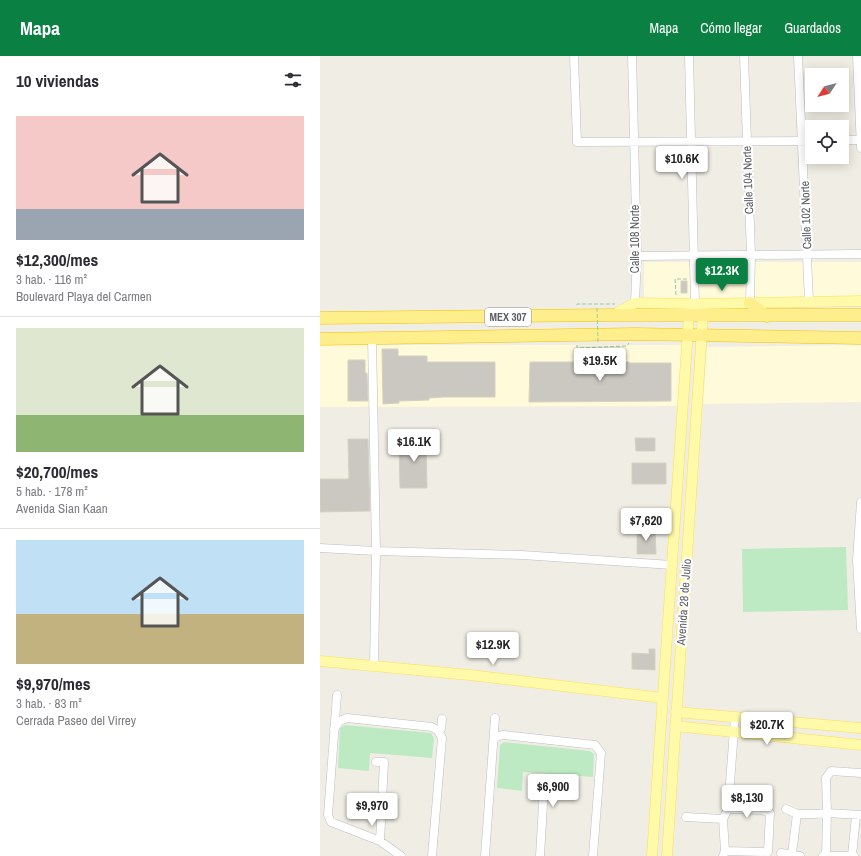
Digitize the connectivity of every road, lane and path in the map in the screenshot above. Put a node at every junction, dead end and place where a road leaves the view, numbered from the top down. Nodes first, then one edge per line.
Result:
1 (574, 56) edge
2 (632, 56) edge
3 (689, 56) edge
4 (744, 56) edge
5 (798, 56) edge
6 (857, 56) edge
7 (691, 140) junction
8 (849, 140) edge
9 (861, 140) edge
10 (747, 141) junction
11 (803, 141) junction
12 (634, 142) junction
13 (861, 148) edge
14 (861, 254) edge
15 (808, 255) junction
16 (637, 256) junction
17 (694, 256) junction
18 (751, 256) junction
19 (694, 279) junction
20 (809, 301) junction
21 (861, 301) edge
22 (635, 303) junction
23 (750, 303) junction
24 (675, 304) junction
25 (695, 304) junction
26 (597, 308) dead end
27 (689, 315) junction
28 (703, 315) junction
29 (861, 315) edge
30 (613, 316) junction
31 (767, 316) junction
32 (320, 318) edge
33 (404, 318) junction
34 (634, 334) junction
35 (688, 336) junction
36 (703, 336) junction
37 (372, 338) junction
38 (402, 338) junction
39 (861, 338) edge
40 (320, 339) edge
41 (598, 343) dead end
42 (577, 344) dead end
43 (861, 502) edge
44 (320, 548) edge
45 (376, 551) junction
46 (672, 565) junction
47 (668, 618) junction
48 (683, 619) junction
49 (861, 629) edge
50 (320, 661) edge
51 (374, 666) junction
52 (337, 696) dead end
53 (663, 698) junction
54 (676, 712) junction
55 (735, 717) junction
56 (495, 718) dead end
57 (442, 719) dead end
58 (675, 726) junction
59 (861, 728) edge
60 (334, 729) junction
61 (438, 731) junction
62 (734, 732) junction
63 (494, 739) junction
64 (861, 745) edge
65 (376, 762) dead end
66 (861, 773) edge
67 (533, 785) dead end
68 (728, 809) junction
69 (786, 809) dead end
70 (827, 813) junction
71 (797, 814) junction
72 (859, 815) edge
73 (324, 816) edge
74 (686, 817) dead end
75 (723, 819) junction
76 (654, 825) junction
77 (669, 826) junction
78 (380, 841) junction
79 (724, 854) edge
80 (781, 854) dead end
81 (796, 855) edge
82 (401, 856) edge
83 (432, 856) edge
84 (485, 856) edge
85 (540, 856) edge
86 (593, 856) edge
87 (652, 856) edge
88 (666, 856) edge
89 (823, 856) edge
90 (826, 856) edge
91 (853, 856) edge

1 - 12 street
2 - 12 street, Calle 108 Norte
3 - 7 street
4 - 10 street, Calle 104 Norte
5 - 11 street, Calle 102 Norte
6 - 9 street
7 - 10 street
7 - 12 street
7 - 17 street
8 - 9 street
9 - 13 street
10 - 11 street
10 - 18 street, Calle 104 Norte
11 - 15 street, Calle 102 Norte
12 - 16 street, Calle 108 Norte
14 - 15 street
15 - 18 street
15 - 20 street, Calle 102 Norte
16 - 17 street
16 - 22 street, Calle 108 Norte
17 - 18 street
17 - 19 street
18 - 23 street, Calle 104 Norte
19 - 24 path
19 - 25 street
20 - 21 main road
20 - 23 main road
22 - 24 main road
22 - 30 main road
23 - 25 main road
23 - 31 highway
24 - 25 main road
25 - 27 street
25 - 28 street
26 - 41 path, bridge
27 - 28 highway, MEX 307
27 - 30 highway, MEX 307
27 - 35 main road, Avenida 28 de Julio
28 - 31 highway, MEX 307
28 - 36 main road, Avenida 28 de Julio
29 - 31 highway, MEX 307
30 - 33 highway, MEX 307
32 - 33 highway, MEX 307
33 - 38 highway
34 - 35 highway, MEX 307
34 - 38 highway, MEX 307
34 - 42 path
35 - 36 highway, MEX 307
35 - 46 main road, Avenida 28 de Julio
36 - 39 highway, MEX 307
36 - 48 main road, Avenida 28 de Julio
37 - 38 highway, MEX 307
37 - 40 highway, MEX 307
37 - 45 street
43 - 49 street
44 - 45 street
45 - 46 street
45 - 51 street
46 - 47 main road, Avenida 28 de Julio
47 - 48 main road
47 - 53 main road, Avenida 28 de Julio
48 - 54 main road, Avenida 28 de Julio
50 - 51 main road
51 - 53 main road
52 - 60 street
53 - 76 main road, Avenida 28 de Julio
54 - 55 main road
54 - 58 main road, Avenida 28 de Julio
55 - 59 main road
55 - 62 street
56 - 63 street
57 - 61 street
58 - 62 main road
58 - 77 main road, Avenida 28 de Julio
60 - 61 street
60 - 73 street
61 - 83 street
62 - 64 main road
62 - 68 street
63 - 84 street
63 - 86 street
65 - 78 street
66 - 70 street
67 - 85 street
68 - 75 street
68 - 79 street
69 - 71 street
70 - 71 street
70 - 72 street
70 - 90 street
71 - 81 street
72 - 91 street
73 - 78 street
74 - 75 street
75 - 79 street
76 - 77 main road
76 - 87 main road, Avenida 28 de Julio
77 - 88 main road, Avenida 28 de Julio
78 - 82 street
80 - 81 street
89 - 90 street
90 - 91 street

